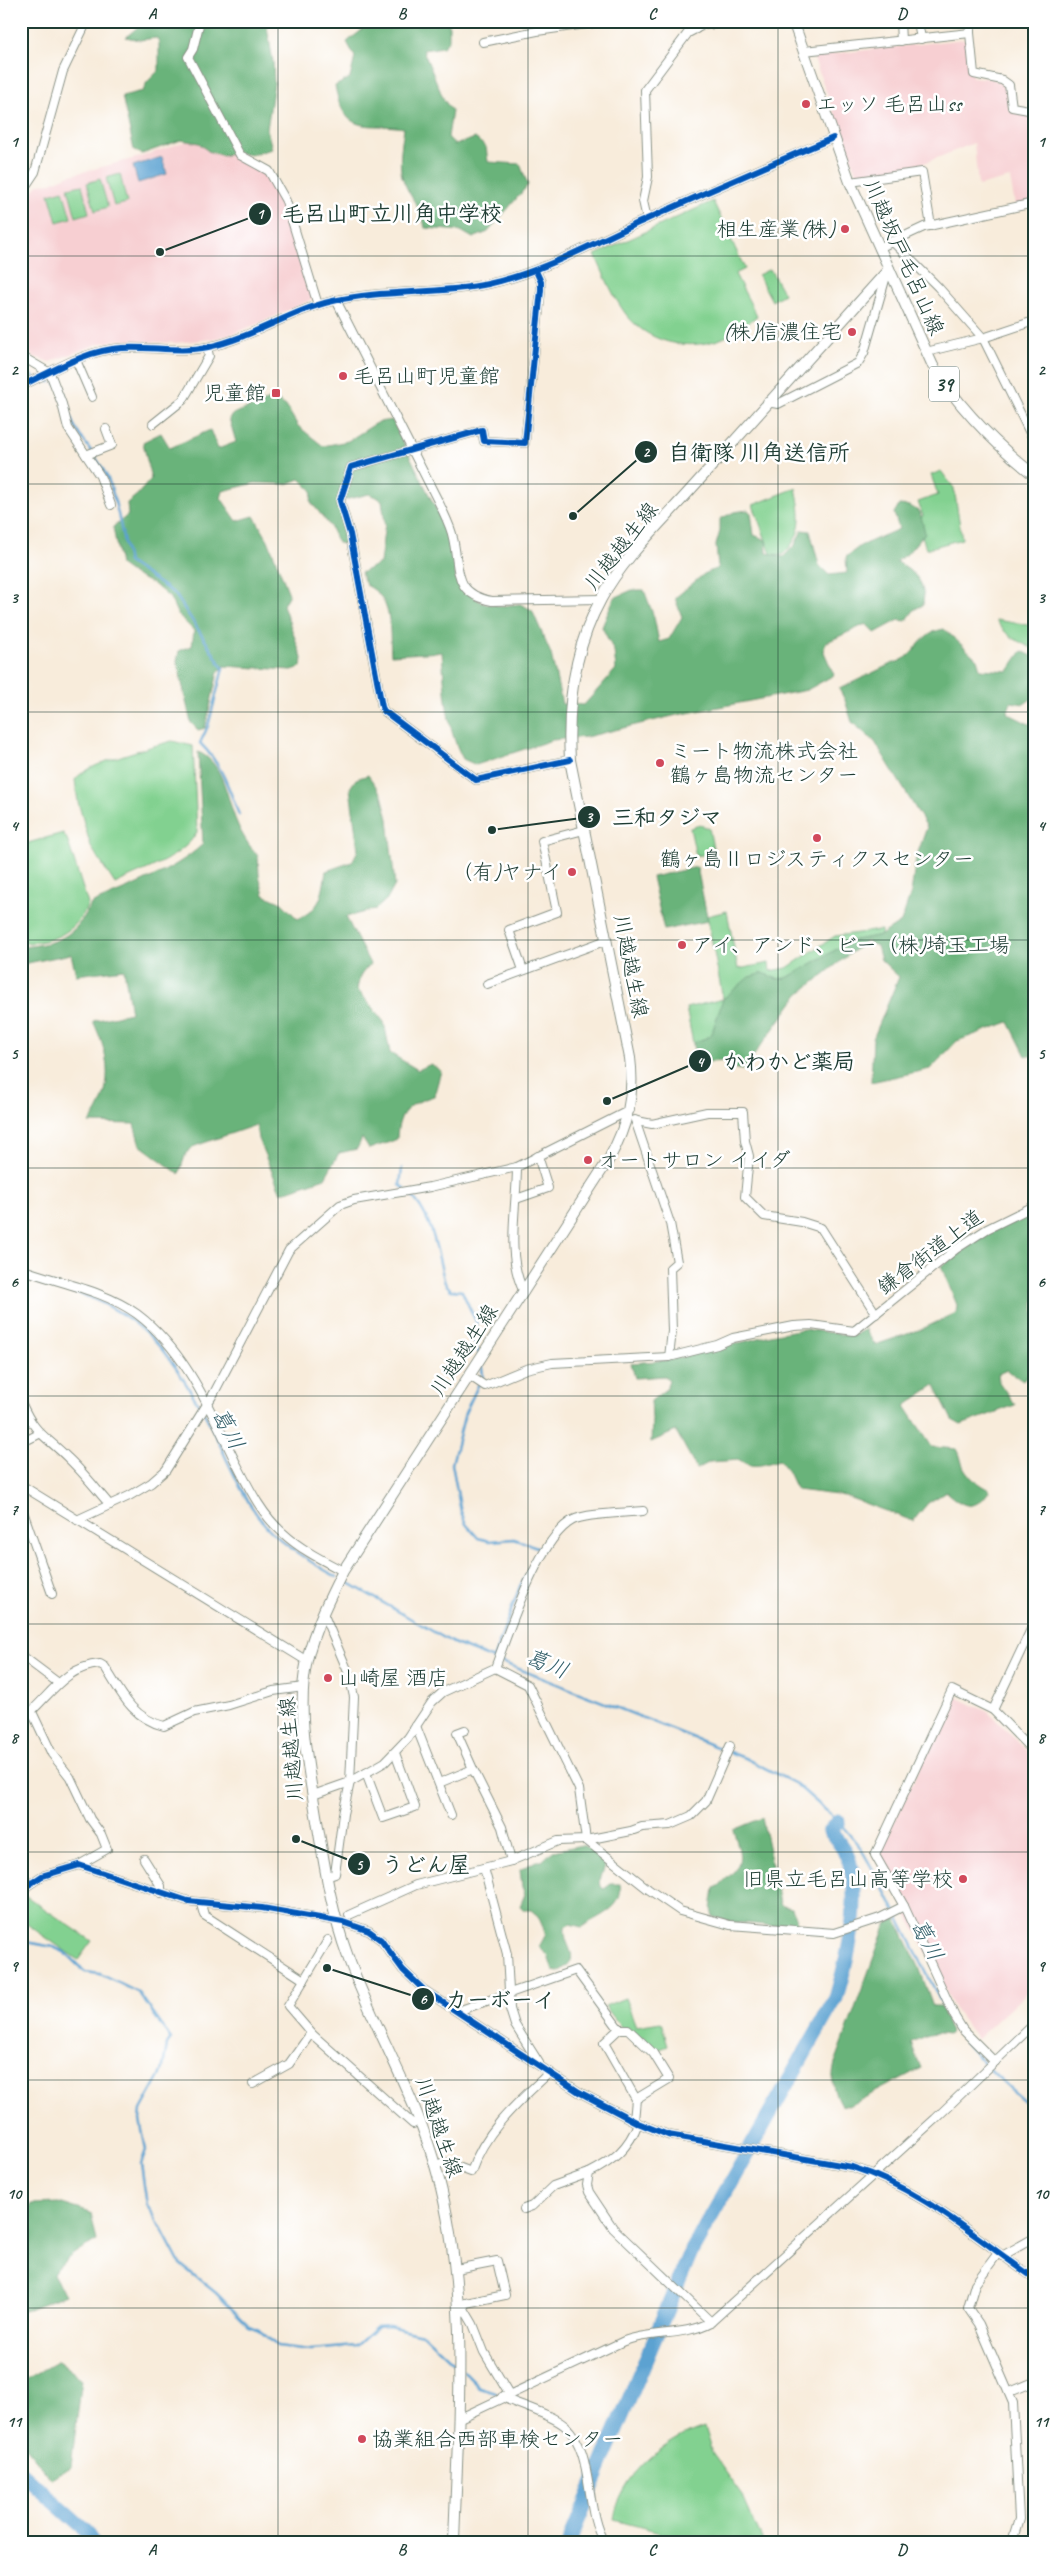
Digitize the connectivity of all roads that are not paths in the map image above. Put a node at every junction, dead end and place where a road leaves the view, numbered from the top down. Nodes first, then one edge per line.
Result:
1 (87, 21) edge
2 (200, 21) edge
3 (608, 21) edge
4 (648, 21) edge
5 (758, 21) edge
6 (793, 21) edge
7 (900, 21) edge
8 (918, 21) edge
9 (970, 21) edge
10 (688, 22) edge
11 (696, 29) junction
12 (970, 32) junction
13 (921, 39) junction
14 (901, 41) junction
15 (483, 42) dead end
16 (804, 51) junction
17 (1034, 111) edge
18 (833, 138) junction
19 (850, 182) junction
20 (21, 193) edge
21 (1034, 203) edge
22 (647, 219) junction
23 (931, 226) junction
24 (892, 241) junction
25 (879, 248) junction
26 (889, 269) junction
27 (536, 271) junction
28 (336, 300) junction
29 (318, 305) junction
30 (1034, 321) edge
31 (983, 338) junction
32 (207, 347) junction
33 (926, 352) junction
34 (21, 356) edge
35 (76, 360) junction
36 (50, 373) junction
37 (21, 386) edge
38 (92, 397) dead end
39 (767, 402) junction
40 (154, 424) dead end
41 (106, 429) dead end
42 (1034, 440) edge
43 (413, 448) junction
44 (86, 455) junction
45 (1034, 475) edge
46 (111, 506) dead end
47 (600, 599) junction
48 (570, 760) junction
49 (584, 830) junction
50 (607, 940) junction
51 (523, 970) junction
52 (488, 984) dead end
53 (632, 1116) junction
54 (538, 1156) junction
55 (517, 1167) junction
56 (516, 1199) junction
57 (1034, 1206) edge
58 (21, 1269) edge
59 (524, 1292) junction
60 (876, 1314) junction
61 (669, 1357) junction
62 (470, 1376) junction
63 (21, 1402) edge
64 (207, 1405) junction
65 (39, 1434) junction
66 (21, 1443) edge
67 (21, 1484) edge
68 (110, 1505) junction
69 (21, 1506) edge
70 (642, 1511) dead end
71 (77, 1520) junction
72 (341, 1575) junction
73 (52, 1594) dead end
74 (323, 1613) junction
75 (1034, 1623) edge
76 (21, 1655) edge
77 (307, 1661) junction
78 (495, 1668) junction
79 (57, 1682) junction
80 (304, 1687) junction
81 (993, 1710) junction
82 (32, 1712) junction
83 (21, 1720) edge
84 (416, 1726) junction
85 (465, 1730) dead end
86 (730, 1746) dead end
87 (1034, 1752) edge
88 (396, 1753) junction
89 (473, 1768) junction
90 (366, 1773) junction
91 (350, 1782) junction
92 (439, 1783) junction
93 (313, 1795) junction
94 (451, 1815) dead end
95 (586, 1840) junction
96 (144, 1859) dead end
97 (511, 1860) junction
98 (79, 1865) junction
99 (484, 1868) junction
100 (21, 1872) edge
101 (326, 1877) junction
102 (28, 1886) junction
103 (161, 1893) junction
104 (21, 1896) edge
105 (201, 1904) junction
106 (899, 1908) junction
107 (350, 1915) dead end
108 (336, 1920) junction
109 (328, 1940) dead end
110 (304, 1980) junction
111 (509, 1992) junction
112 (458, 2011) junction
113 (1034, 2024) edge
114 (619, 2029) junction
115 (311, 2033) junction
116 (994, 2062) junction
117 (540, 2065) junction
118 (550, 2072) junction
119 (253, 2084) dead end
120 (636, 2099) junction
121 (420, 2120) junction
122 (636, 2122) junction
123 (435, 2165) junction
124 (589, 2172) junction
125 (874, 2174) junction
126 (524, 2209) dead end
127 (1034, 2238) edge
128 (1000, 2254) junction
129 (456, 2268) junction
130 (1034, 2278) edge
131 (460, 2302) junction
132 (711, 2322) junction
133 (1034, 2382) edge
134 (1010, 2392) junction
135 (506, 2396) junction
136 (458, 2419) junction
137 (454, 2542) edge
138 (604, 2542) edge
139 (1012, 2542) edge

1 - 20 street
2 - 29 street
3 - 15 street
4 - 10 street
5 - 11 street
6 - 16 main road, 川越坂戸毛呂山線 / 39
7 - 14 street
8 - 13 street
9 - 12 street
10 - 11 street
11 - 22 street
12 - 13 street
12 - 17 street
13 - 14 street
14 - 16 street
16 - 18 main road, 川越坂戸毛呂山線 / 39
18 - 19 main road, 川越坂戸毛呂山線 / 39
18 - 22 street
19 - 23 street
19 - 25 main road, 川越坂戸毛呂山線 / 39
21 - 23 street
22 - 27 street
23 - 24 street
24 - 25 street
24 - 31 street
25 - 26 main road, 川越坂戸毛呂山線 / 39
26 - 33 main road, 川越坂戸毛呂山線 / 39
26 - 39 main road, 川越越生線
26 - 39 street
27 - 28 street
27 - 43 street
28 - 29 street
28 - 43 street
29 - 32 street
30 - 31 street
31 - 33 street
31 - 42 street
32 - 35 street
32 - 40 street
33 - 45 main road, 川越坂戸毛呂山線 / 39
34 - 36 street
35 - 36 street
35 - 38 street
36 - 37 street
36 - 44 street
39 - 47 main road, 川越越生線
41 - 44 street
43 - 47 street
43 - 48 street
44 - 46 street
47 - 48 main road, 川越越生線
48 - 49 main road, 川越越生線
49 - 50 main road, 川越越生線
49 - 51 street
50 - 51 street
50 - 53 main road, 川越越生線
51 - 52 street
53 - 54 street
53 - 59 main road, 川越越生線
53 - 60 street
53 - 61 street
54 - 55 street
54 - 56 street
55 - 56 street
55 - 64 street
56 - 59 street
57 - 60 street, 鎌倉街道上道
58 - 64 street
59 - 62 main road, 川越越生線
60 - 61 street, 鎌倉街道上道
61 - 62 street, 鎌倉街道上道
62 - 72 main road, 川越越生線
63 - 65 street
64 - 68 street
64 - 72 street
65 - 66 street
65 - 68 street
67 - 71 street
68 - 71 street
69 - 73 street
70 - 78 street
71 - 77 street
72 - 74 main road, 川越越生線
74 - 77 main road, 川越越生線
74 - 91 street
75 - 81 street
76 - 79 street
77 - 80 main road, 川越越生線
78 - 84 street
78 - 95 street
79 - 80 street
79 - 82 street
80 - 93 main road, 川越越生線
81 - 87 street
81 - 106 street
82 - 83 street
82 - 98 street
84 - 88 street
84 - 92 street
85 - 89 street
86 - 95 street
88 - 90 street
88 - 90 street
89 - 92 street
89 - 97 street
90 - 91 street
91 - 93 street
91 - 101 street
92 - 94 street
93 - 101 main road, 川越越生線
95 - 97 street
95 - 106 street
96 - 103 street
97 - 99 street
98 - 102 street
98 - 103 street
99 - 107 street
99 - 111 street
100 - 102 street
101 - 108 main road, 川越越生線
102 - 104 street
103 - 105 street
105 - 108 street
105 - 110 street
106 - 116 street
108 - 112 street
108 - 121 main road, 川越越生線
109 - 110 street
110 - 115 street
111 - 112 street
111 - 114 street
111 - 117 street
112 - 117 street
113 - 116 street
114 - 120 street
114 - 120 street
115 - 119 street
115 - 121 street
116 - 125 street
117 - 118 street
118 - 122 street
118 - 123 street
120 - 122 street
121 - 123 main road, 川越越生線
122 - 124 street
122 - 125 street
123 - 129 main road, 川越越生線
124 - 126 street
124 - 132 street
125 - 128 street
125 - 132 street
127 - 128 street
128 - 130 street
128 - 134 street
129 - 131 main road, 川越越生線
129 - 131 street
131 - 135 street
131 - 136 main road, 川越越生線
132 - 135 street
133 - 134 street
134 - 139 street
135 - 136 street
135 - 138 street
136 - 137 main road, 川越越生線

